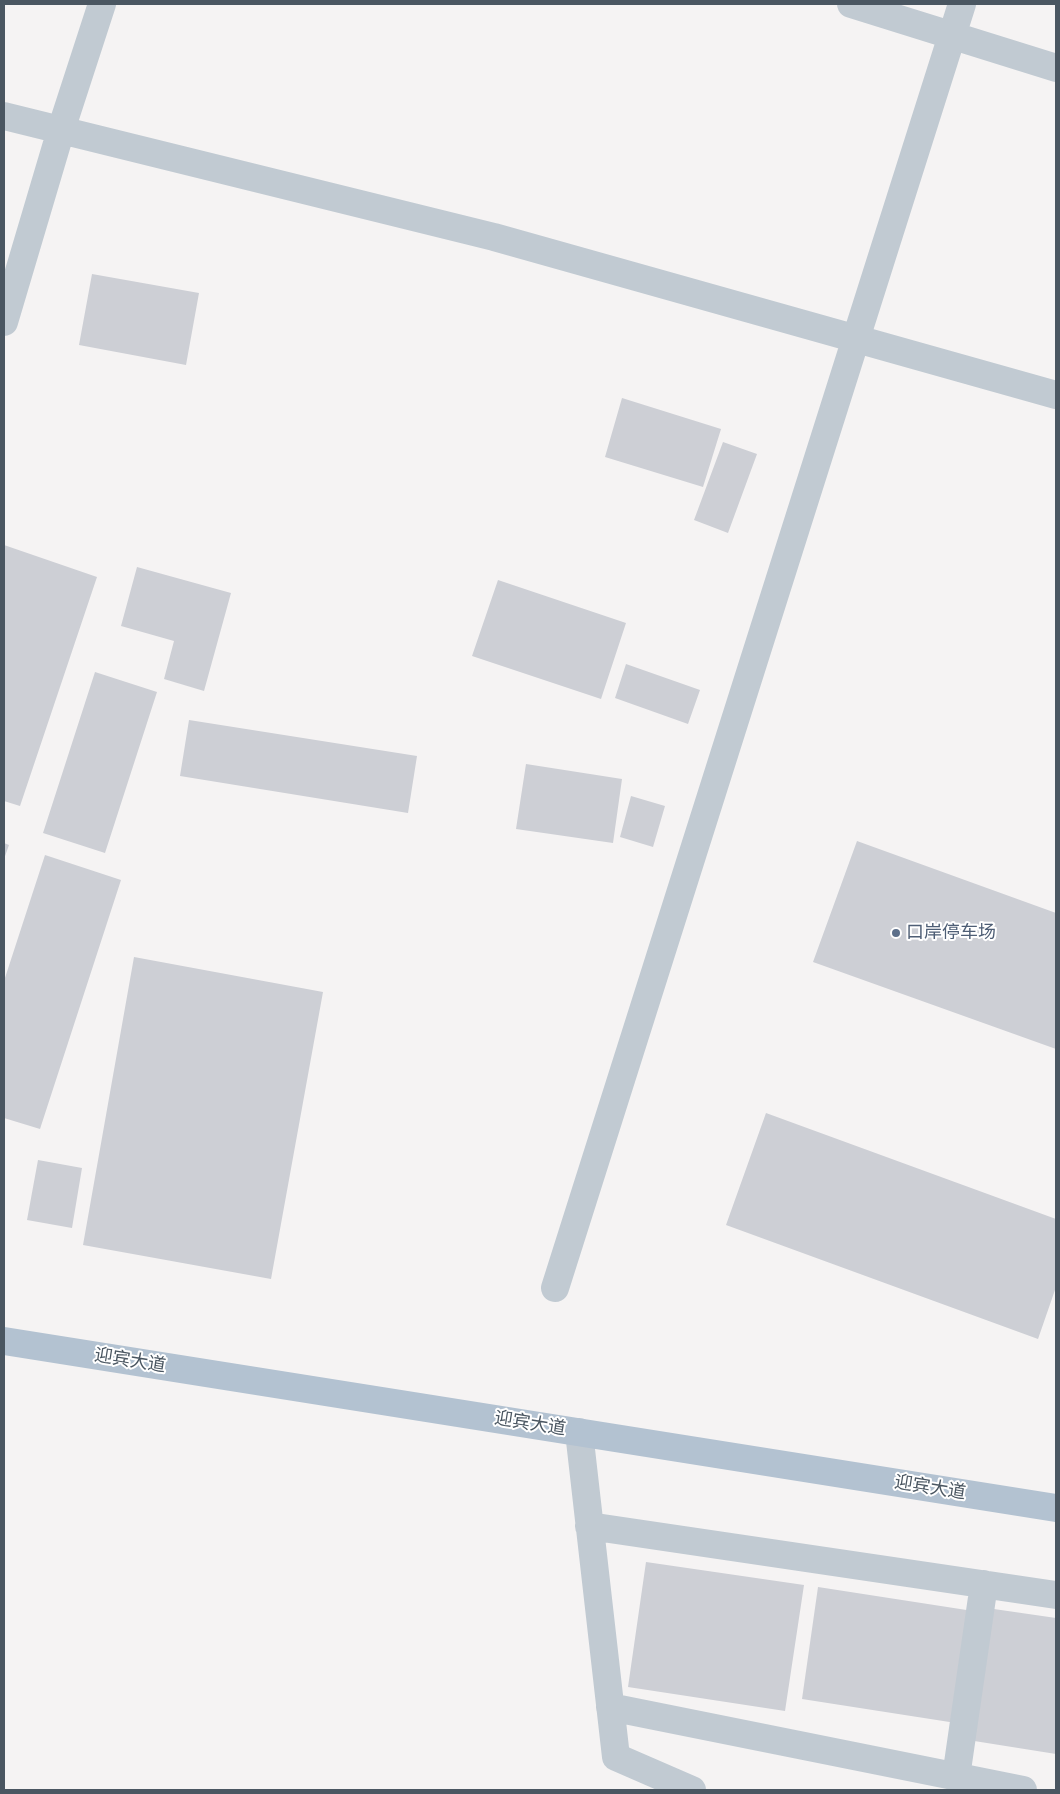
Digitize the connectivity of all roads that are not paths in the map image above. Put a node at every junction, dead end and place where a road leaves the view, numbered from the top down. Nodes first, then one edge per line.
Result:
1 (102, 4) edge
2 (851, 4) edge
3 (962, 4) edge
4 (952, 34) junction
5 (1056, 68) edge
6 (4, 116) edge
7 (61, 130) junction
8 (4, 322) edge
9 (856, 339) junction
10 (1056, 395) edge
11 (555, 1288) dead end
12 (4, 1341) edge
13 (578, 1432) junction
14 (1056, 1508) edge
15 (589, 1526) junction
16 (984, 1584) junction
17 (1056, 1595) edge
18 (610, 1707) junction
19 (956, 1777) junction
20 (692, 1790) edge
21 (1023, 1790) edge

1 - 7 street
2 - 4 street
3 - 4 street
4 - 5 street
4 - 9 street
6 - 7 street
7 - 8 street
7 - 9 street
9 - 10 street
9 - 11 street
12 - 13 main road, 迎宾大道
13 - 14 main road, 迎宾大道
13 - 15 street
15 - 16 street
15 - 18 street
16 - 17 street
16 - 19 street
18 - 19 street
18 - 20 street
19 - 21 street

